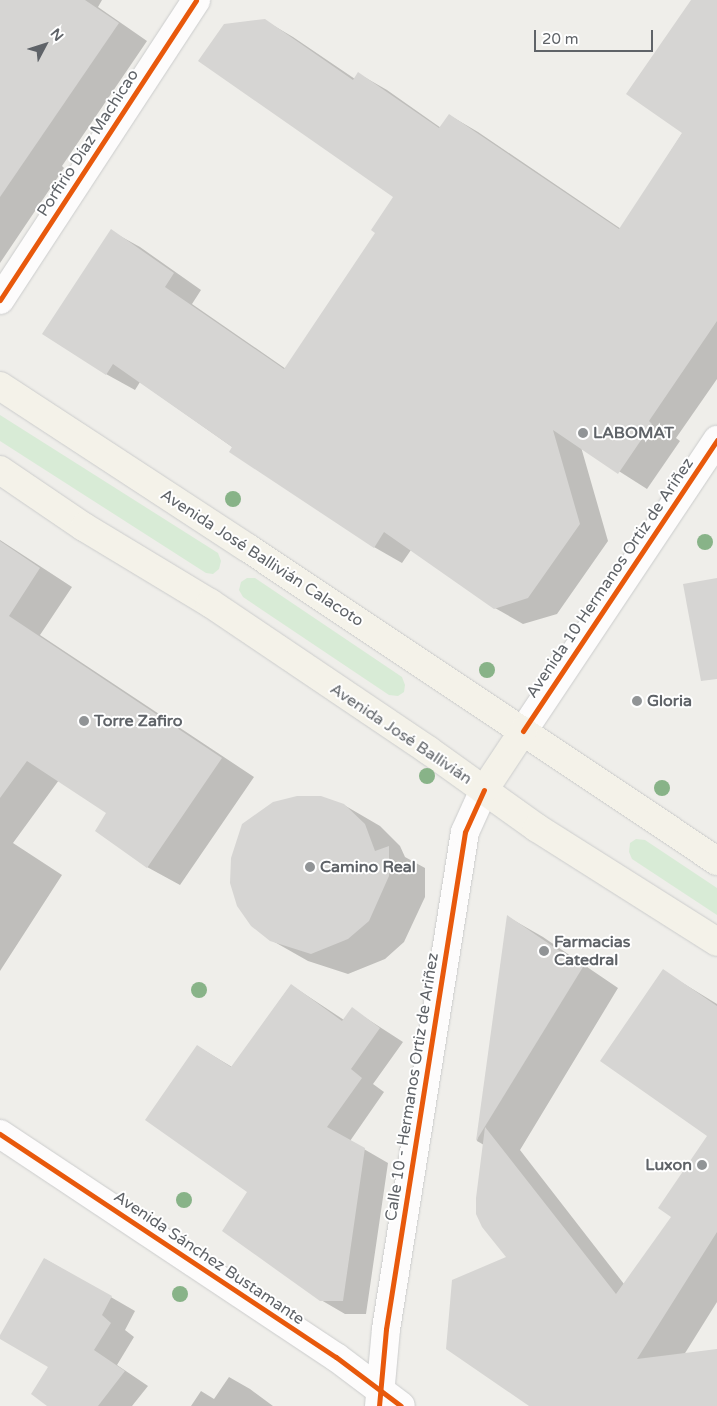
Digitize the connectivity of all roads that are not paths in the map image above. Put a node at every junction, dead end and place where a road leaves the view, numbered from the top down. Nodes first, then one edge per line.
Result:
1 (196, 0) edge
2 (0, 300) edge
3 (0, 386) edge
4 (717, 440) edge
5 (0, 470) edge
6 (523, 731) junction
7 (484, 790) junction
8 (717, 861) edge
9 (717, 942) edge
10 (0, 1134) edge
11 (387, 1402) edge

1 - 2 street, Porfirio Díaz Machicao
3 - 6 main road, Avenida José Ballivián Calacoto
4 - 6 street, Avenida 10 Hermanos Ortiz de Ariñez
5 - 7 main road, Avenida José Ballivián
6 - 7 main road
6 - 8 main road
7 - 9 main road, Avenida José Ballivián
7 - 11 street, Calle 10 - Hermanos Ortiz de Ariñez
10 - 11 street, Avenida Sánchez Bustamante

